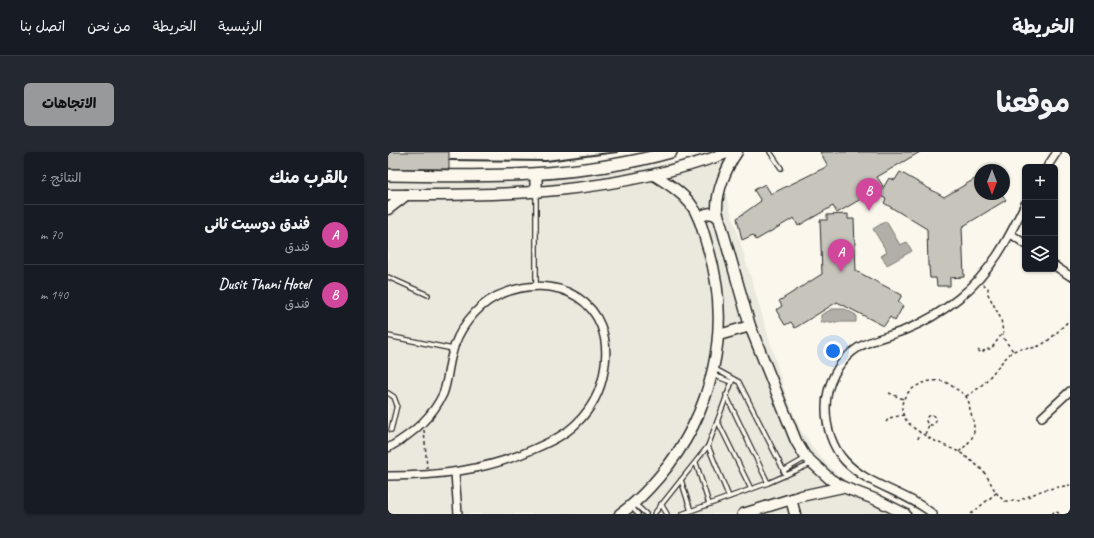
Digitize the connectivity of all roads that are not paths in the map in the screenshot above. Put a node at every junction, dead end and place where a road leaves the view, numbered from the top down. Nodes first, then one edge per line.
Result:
1 (671, 152) edge
2 (730, 152) edge
3 (737, 152) edge
4 (770, 152) edge
5 (1057, 152) edge
6 (1049, 164) edge
7 (781, 168) dead end
8 (536, 174) junction
9 (388, 175) edge
10 (654, 175) junction
11 (536, 192) junction
12 (388, 195) edge
13 (406, 195) junction
14 (388, 210) edge
15 (1022, 210) edge
16 (718, 218) junction
17 (699, 219) junction
18 (1011, 234) junction
19 (1022, 242) edge
20 (1058, 268) edge
21 (1070, 276) edge
22 (388, 277) edge
23 (536, 287) junction
24 (428, 295) dead end
25 (750, 326) junction
26 (719, 335) junction
27 (388, 336) edge
28 (453, 349) junction
29 (713, 371) junction
30 (732, 380) junction
31 (1070, 391) edge
32 (388, 395) edge
33 (726, 395) junction
34 (1042, 417) dead end
35 (718, 422) junction
36 (391, 430) dead end
37 (708, 446) junction
38 (388, 448) edge
39 (810, 461) junction
40 (696, 463) junction
41 (784, 471) junction
42 (455, 473) junction
43 (786, 475) junction
44 (388, 476) edge
45 (681, 480) junction
46 (768, 483) junction
47 (843, 487) junction
48 (751, 489) junction
49 (729, 497) junction
50 (791, 499) junction
51 (661, 504) junction
52 (709, 504) junction
53 (634, 508) edge
54 (691, 511) junction
55 (458, 514) edge
56 (620, 514) edge
57 (646, 514) edge
58 (654, 514) edge
59 (667, 514) edge
60 (682, 514) edge
61 (743, 514) edge
62 (795, 514) edge
63 (905, 514) edge
64 (933, 514) edge

1 - 8 main road
2 - 10 street
3 - 16 street
4 - 7 lane
5 - 6 street
8 - 9 main road
8 - 11 main road
10 - 11 street
10 - 17 street
11 - 13 street
11 - 23 lane
12 - 13 street
13 - 14 street
15 - 18 street
16 - 17 street
16 - 25 street
17 - 26 street
18 - 19 street
18 - 64 street
20 - 21 street
22 - 24 lane
23 - 28 street
23 - 42 street
25 - 26 street
25 - 39 street
26 - 29 street
27 - 28 lane
28 - 38 street
29 - 30 lane
29 - 53 street
30 - 33 lane
30 - 41 lane
31 - 34 street
32 - 36 lane
33 - 35 lane
33 - 46 lane
35 - 37 lane
35 - 48 lane
37 - 40 lane
37 - 49 lane
39 - 41 lane
39 - 43 lane
39 - 47 street
40 - 45 lane
40 - 52 lane
41 - 43 lane
42 - 44 street
42 - 55 street
43 - 46 lane
45 - 51 lane
45 - 54 lane
46 - 48 lane
47 - 50 street
47 - 63 street
48 - 49 lane
49 - 52 lane
50 - 61 street
50 - 62 street
51 - 58 lane
51 - 59 lane
52 - 54 lane
53 - 56 street
53 - 57 lane
54 - 60 lane

